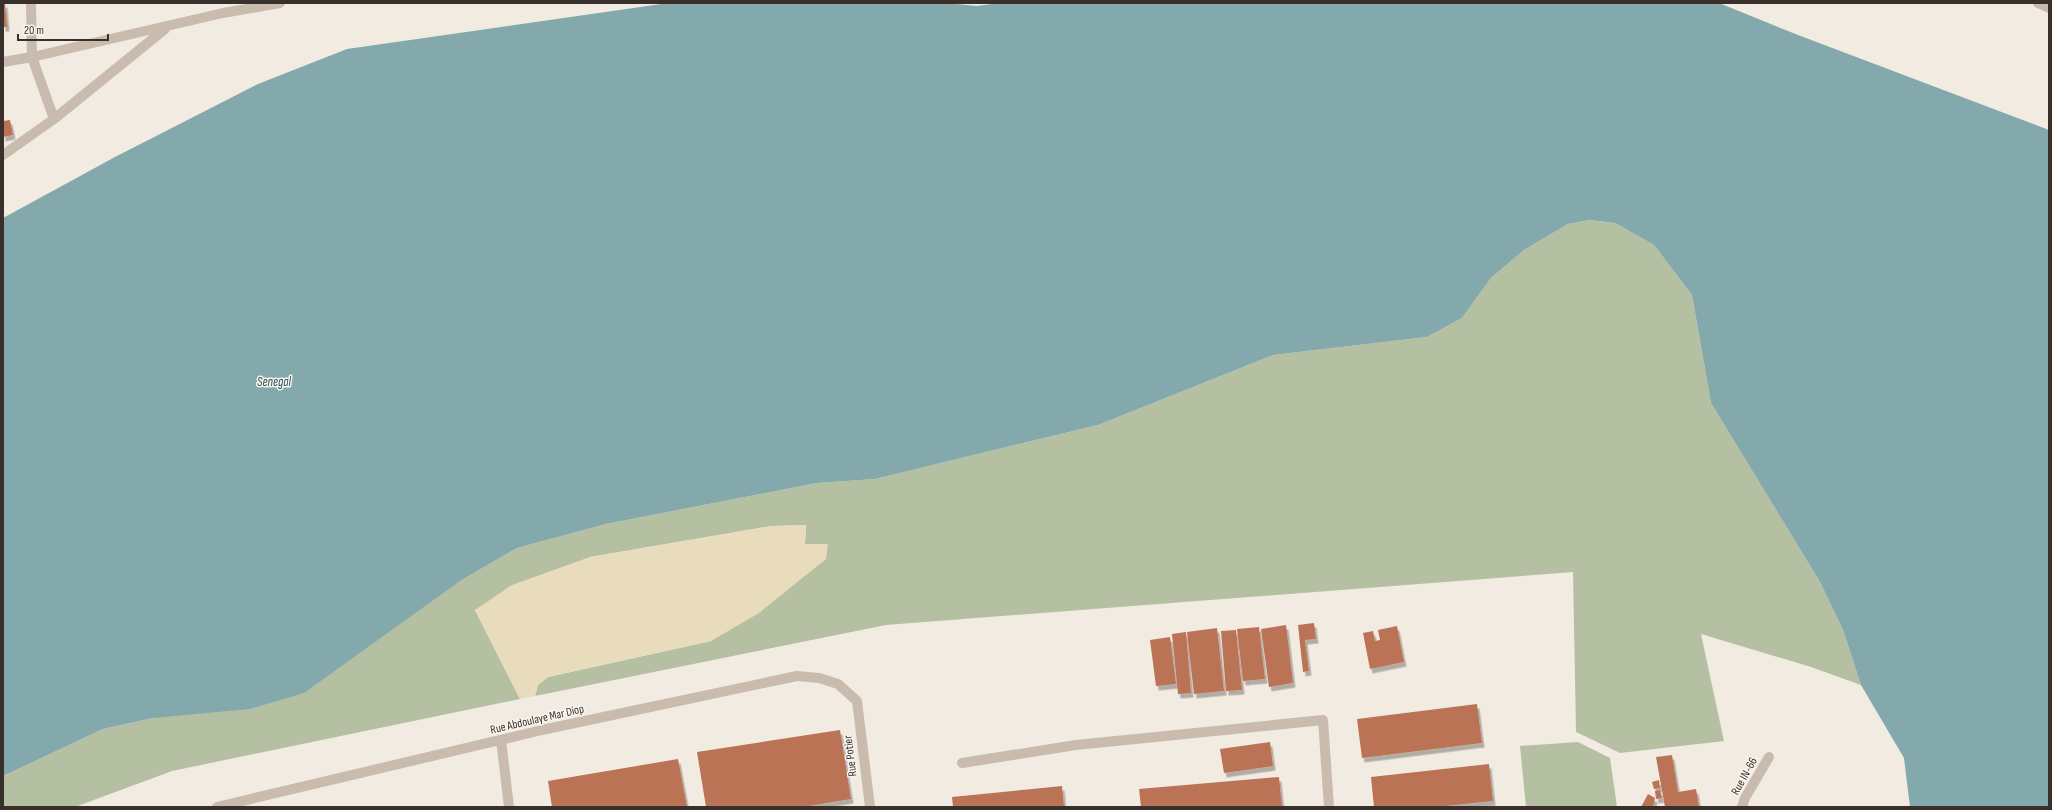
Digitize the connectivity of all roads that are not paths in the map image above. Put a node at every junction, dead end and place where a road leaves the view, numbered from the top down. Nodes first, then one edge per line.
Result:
1 (31, 3) edge
2 (280, 3) edge
3 (2038, 3) edge
4 (2049, 8) edge
5 (168, 26) junction
6 (32, 57) junction
7 (3, 62) edge
8 (54, 119) junction
9 (3, 155) edge
10 (857, 701) joint
11 (501, 740) junction
12 (1770, 757) dead end
13 (962, 763) dead end
14 (217, 807) edge
15 (509, 807) edge
16 (870, 807) edge
17 (1329, 807) edge
18 (1742, 807) edge

1 - 6 street
2 - 5 street
3 - 4 street
5 - 6 street
5 - 8 street
6 - 7 street
6 - 8 street
8 - 9 street
10 - 11 street, Rue Abdoulaye Mar Diop
10 - 16 street, Rue Potier
11 - 14 street, Rue Abdoulaye Mar Diop
11 - 15 street
12 - 18 street, Rue IN-66
13 - 17 street

